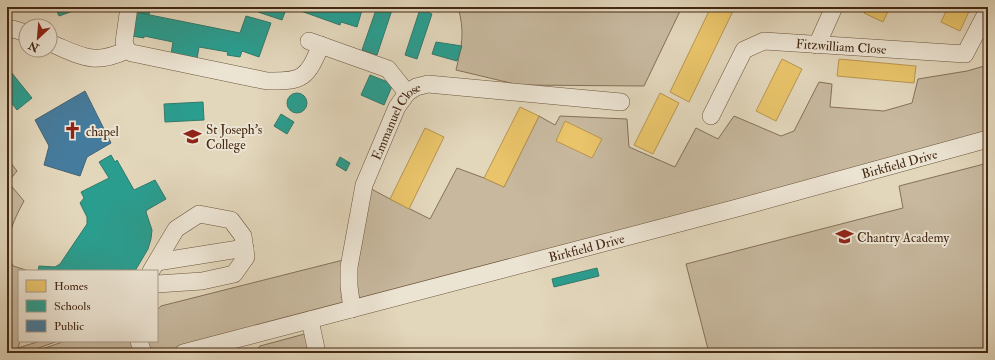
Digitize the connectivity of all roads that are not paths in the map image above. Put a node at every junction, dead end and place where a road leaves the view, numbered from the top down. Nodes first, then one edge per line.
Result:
1 (129, 7) edge
2 (834, 7) edge
3 (988, 10) edge
4 (7, 30) edge
5 (18, 31) edge
6 (817, 45) junction
7 (58, 47) edge
8 (127, 50) junction
9 (407, 93) junction
10 (621, 102) dead end
11 (711, 116) dead end
12 (988, 139) edge
13 (245, 248) junction
14 (154, 267) edge
15 (158, 284) edge
16 (352, 309) junction
17 (310, 320) junction
18 (139, 342) edge
19 (143, 353) edge
20 (183, 353) edge
21 (317, 353) edge

1 - 8 street
2 - 6 street
3 - 6 street, Fitzwilliam Close
4 - 5 street
6 - 11 street, Fitzwilliam Close
7 - 8 street
8 - 9 street
9 - 10 street, Emmanuel Close
9 - 16 street, Emmanuel Close
12 - 16 street, Birkfield Drive
13 - 14 street
13 - 14 street
13 - 15 street
16 - 17 street, Birkfield Drive
17 - 20 street, Birkfield Drive
17 - 21 street
18 - 19 street

